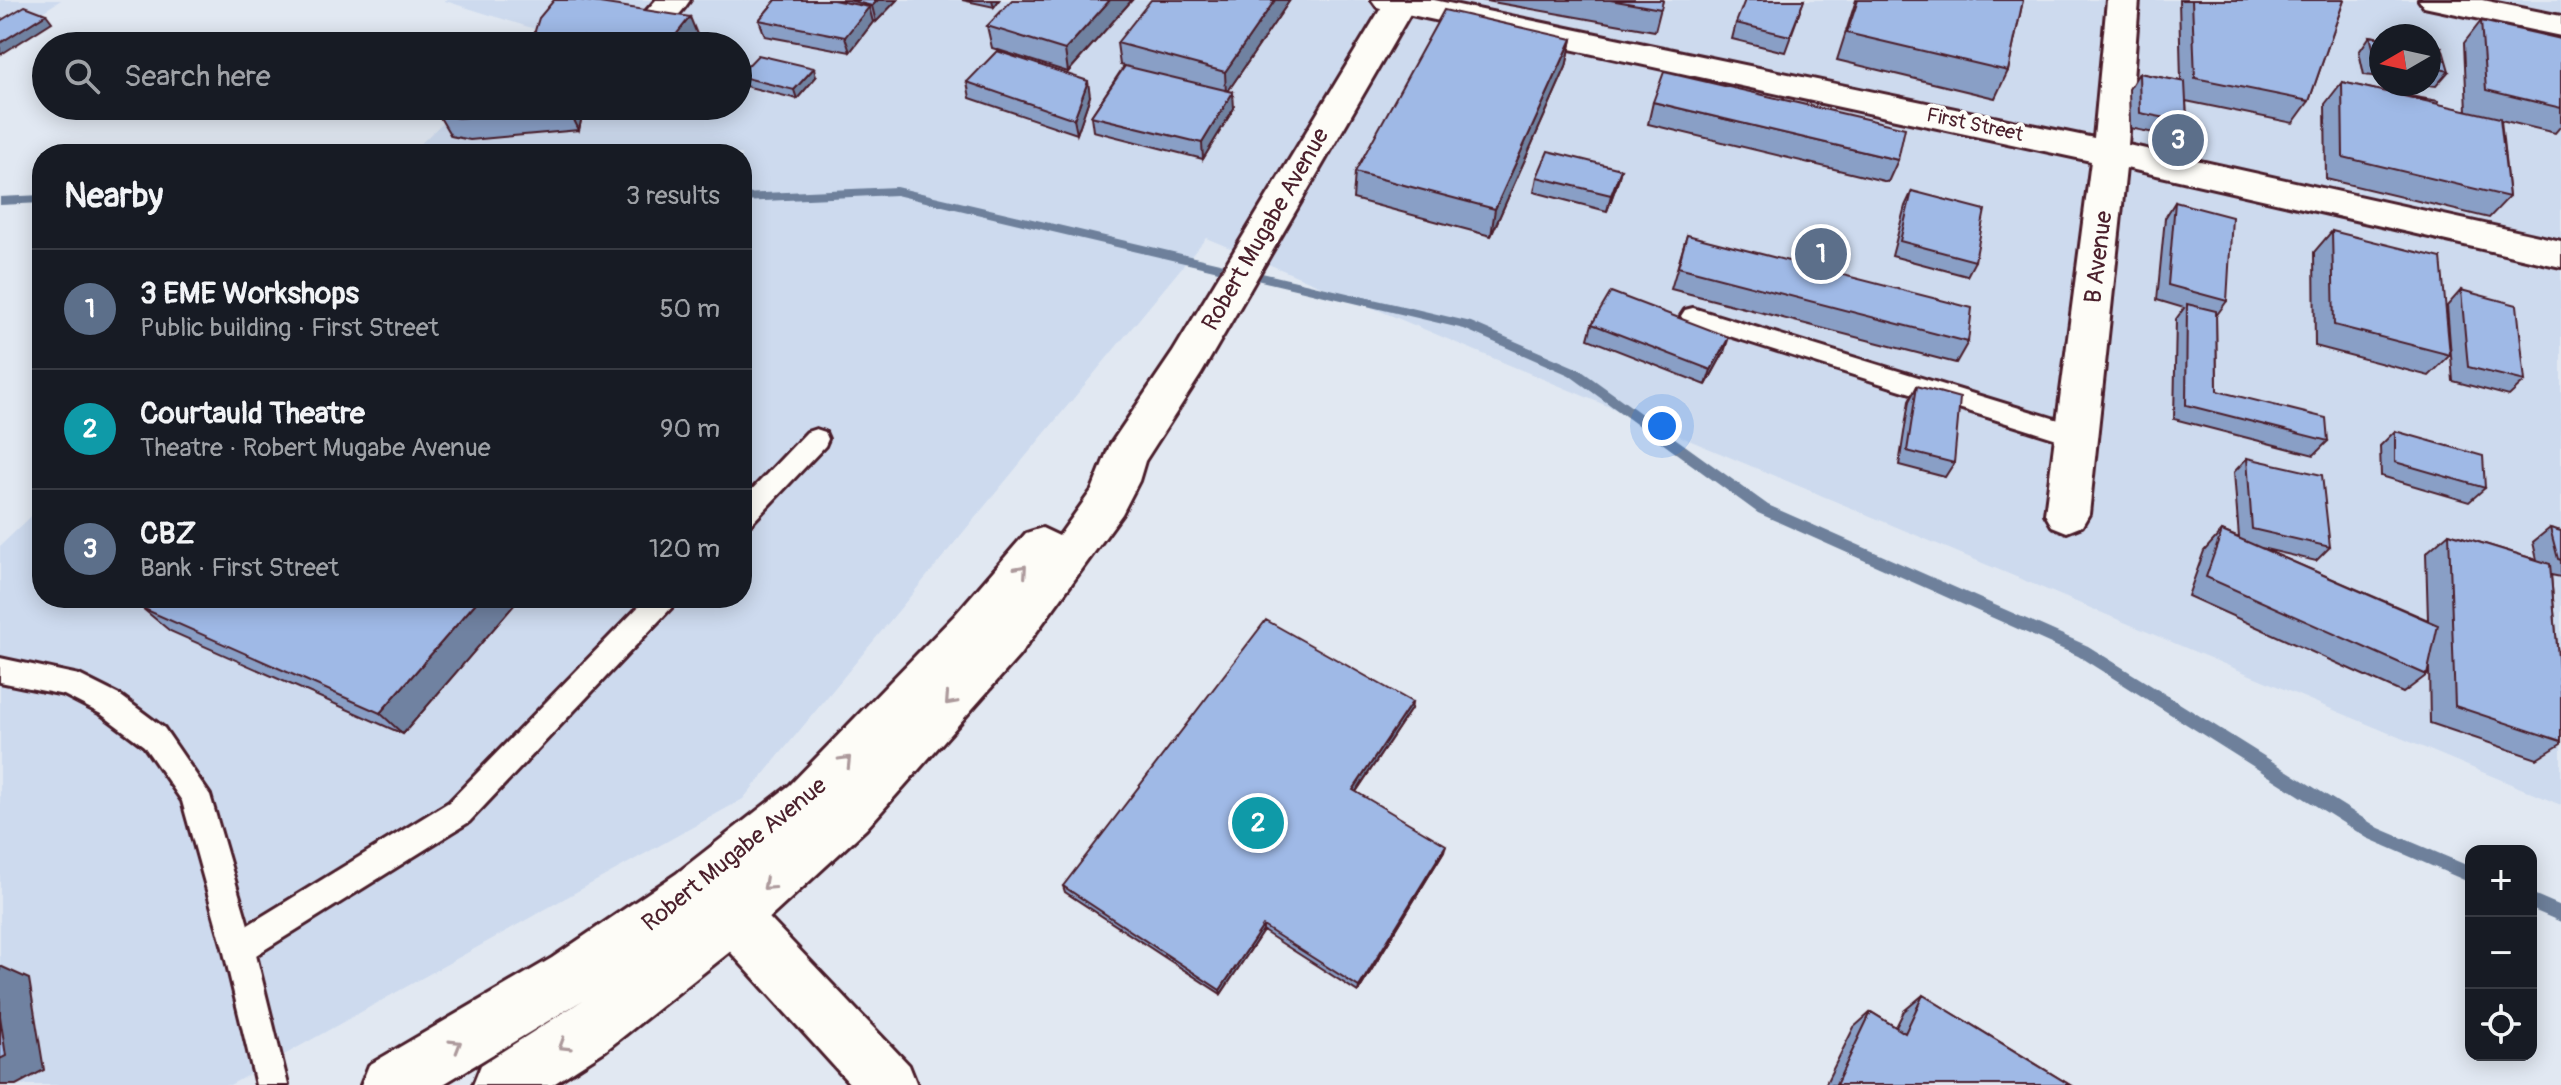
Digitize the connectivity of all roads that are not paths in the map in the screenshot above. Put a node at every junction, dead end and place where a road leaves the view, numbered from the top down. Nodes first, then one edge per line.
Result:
1 (2123, 0) edge
2 (2435, 0) edge
3 (1397, 1) edge
4 (2561, 26) edge
5 (2110, 153) junction
6 (2561, 254) edge
7 (1693, 316) dead end
8 (2076, 435) junction
9 (816, 439) dead end
10 (752, 506) edge
11 (2067, 514) dead end
12 (654, 608) edge
13 (0, 670) edge
14 (714, 905) junction
15 (239, 948) junction
16 (272, 1085) edge
17 (389, 1085) edge
18 (501, 1085) edge
19 (889, 1085) edge

1 - 5 main road, B Avenue
2 - 4 main road
3 - 5 main road, First Street
3 - 14 main road, Robert Mugabe Avenue
5 - 6 main road, First Street
5 - 8 main road, B Avenue
7 - 8 lane
8 - 11 main road, B Avenue
9 - 10 lane
12 - 15 lane
13 - 15 lane
17 -> 14 main road, Robert Mugabe Avenue
14 -> 18 main road, Robert Mugabe Avenue
14 - 19 main road
15 - 16 lane

